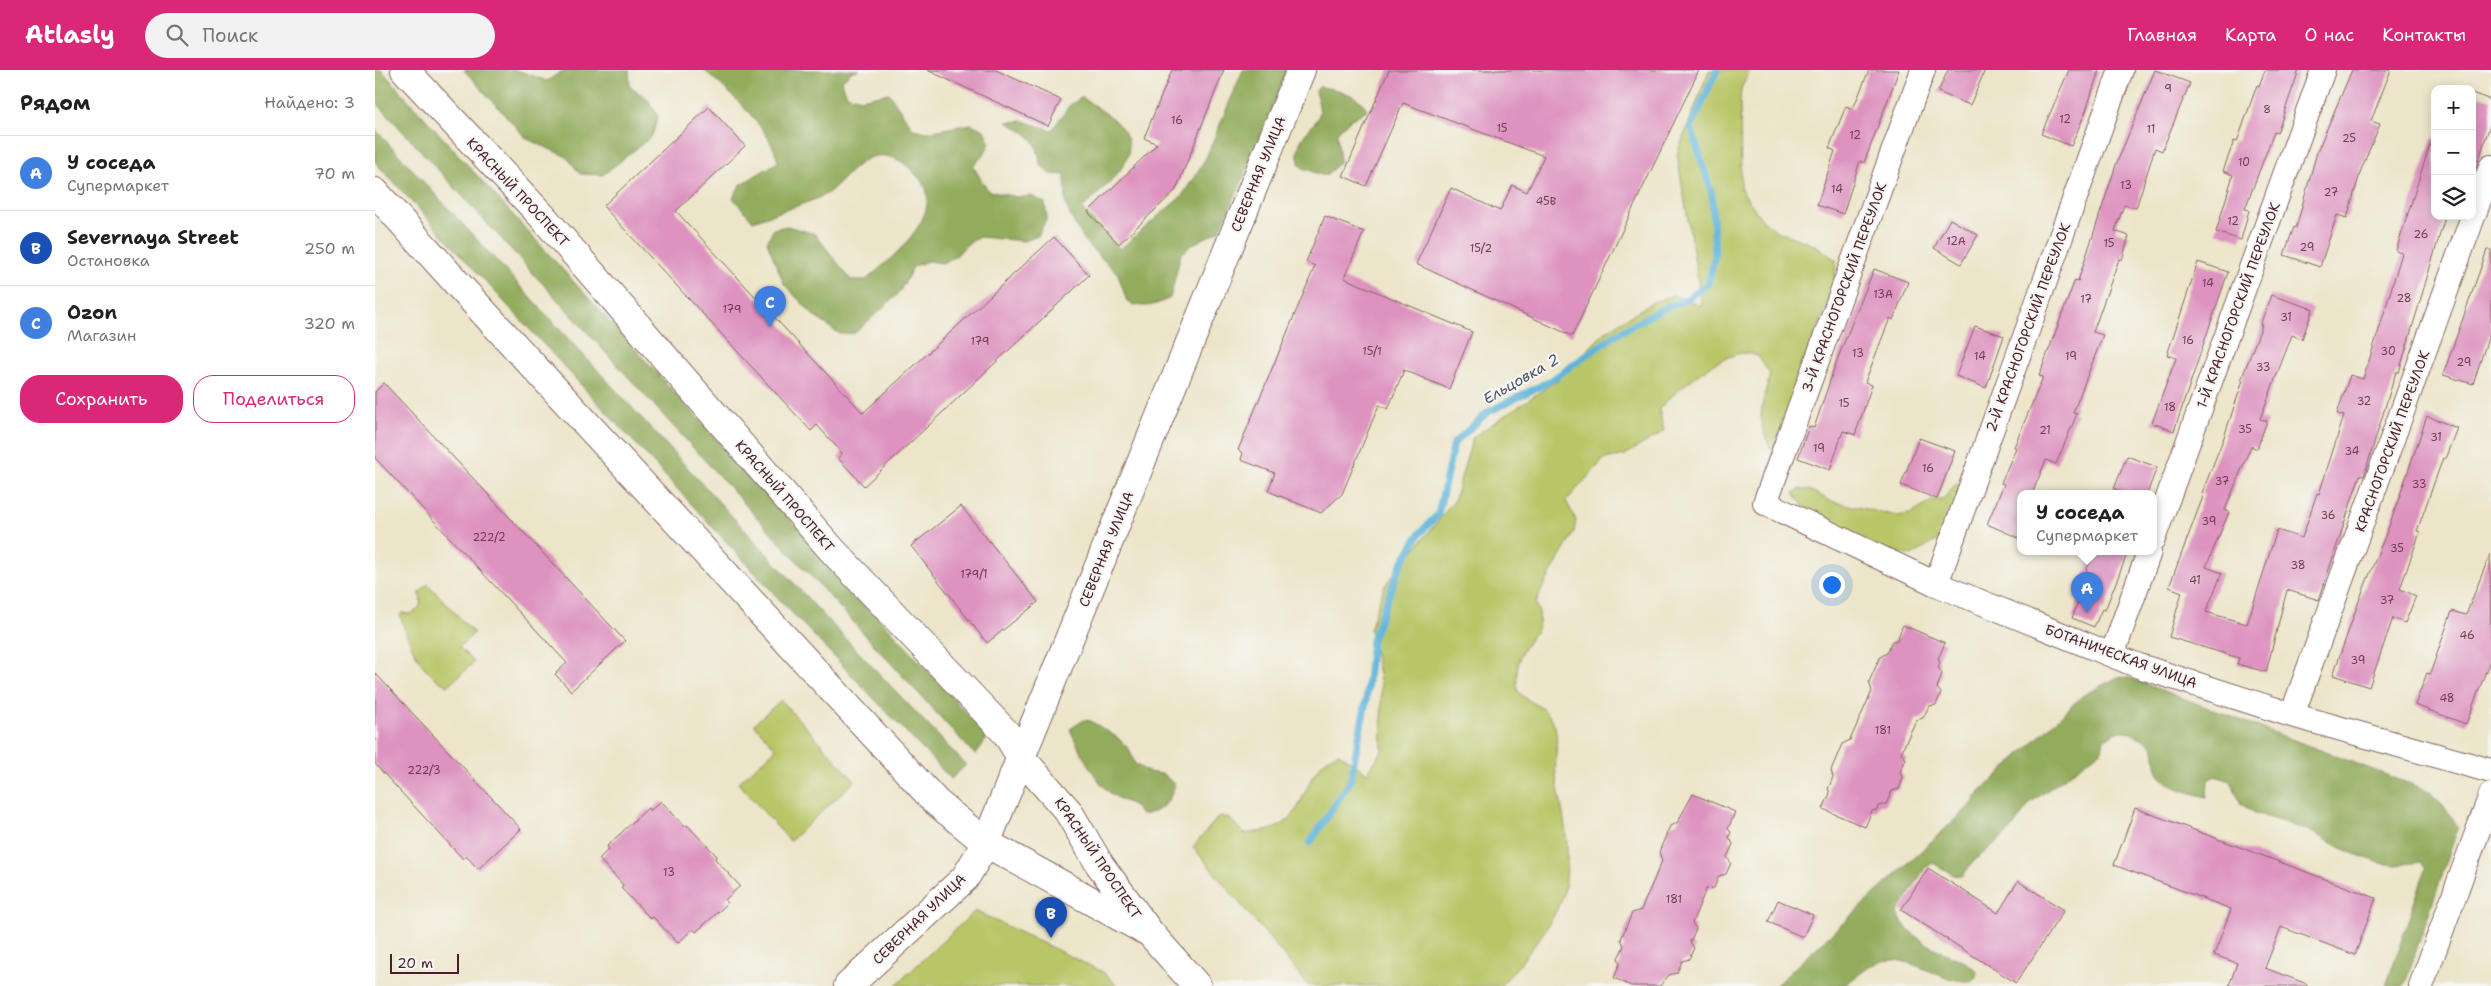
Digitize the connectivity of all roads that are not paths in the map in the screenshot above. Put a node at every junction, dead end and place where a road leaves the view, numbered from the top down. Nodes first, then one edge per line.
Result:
1 (405, 70) edge
2 (1301, 70) edge
3 (1923, 70) edge
4 (2121, 70) edge
5 (2323, 70) edge
6 (2491, 167) edge
7 (375, 192) edge
8 (1765, 503) joint
9 (2157, 528) edge
10 (2148, 555) edge
11 (1936, 584) junction
12 (2111, 656) junction
13 (2292, 715) junction
14 (1022, 759) junction
15 (2491, 771) edge
16 (2491, 795) edge
17 (986, 843) junction
18 (1149, 933) junction
19 (849, 986) edge
20 (1197, 986) edge
21 (2421, 986) edge

1 - 14 main road, КРАСНЫЙ ПРОСПЕКТ
2 - 14 main road, СЕВЕРНАЯ УЛИЦА
3 - 8 street, 3-Й КРАСНОГОРСКИЙ ПЕРЕУЛОК
4 - 11 street, 2-Й КРАСНОГОРСКИЙ ПЕРЕУЛОК
5 - 9 street, 1-Й КРАСНОГОРСКИЙ ПЕРЕУЛОК
6 - 13 street, КРАСНОГОРСКИЙ ПЕРЕУЛОК
7 - 17 main road, КРАСНЫЙ ПРОСПЕКТ
8 - 11 street, БОТАНИЧЕСКАЯ УЛИЦА
10 - 12 street
11 - 12 street, БОТАНИЧЕСКАЯ УЛИЦА
12 - 13 street, БОТАНИЧЕСКАЯ УЛИЦА
13 - 15 street, БОТАНИЧЕСКАЯ УЛИЦА
14 - 17 main road, СЕВЕРНАЯ УЛИЦА
14 - 18 main road, КРАСНЫЙ ПРОСПЕКТ
16 - 21 street
17 - 18 main road, КРАСНЫЙ ПРОСПЕКТ
17 - 19 main road, СЕВЕРНАЯ УЛИЦА
18 - 20 main road, КРАСНЫЙ ПРОСПЕКТ

